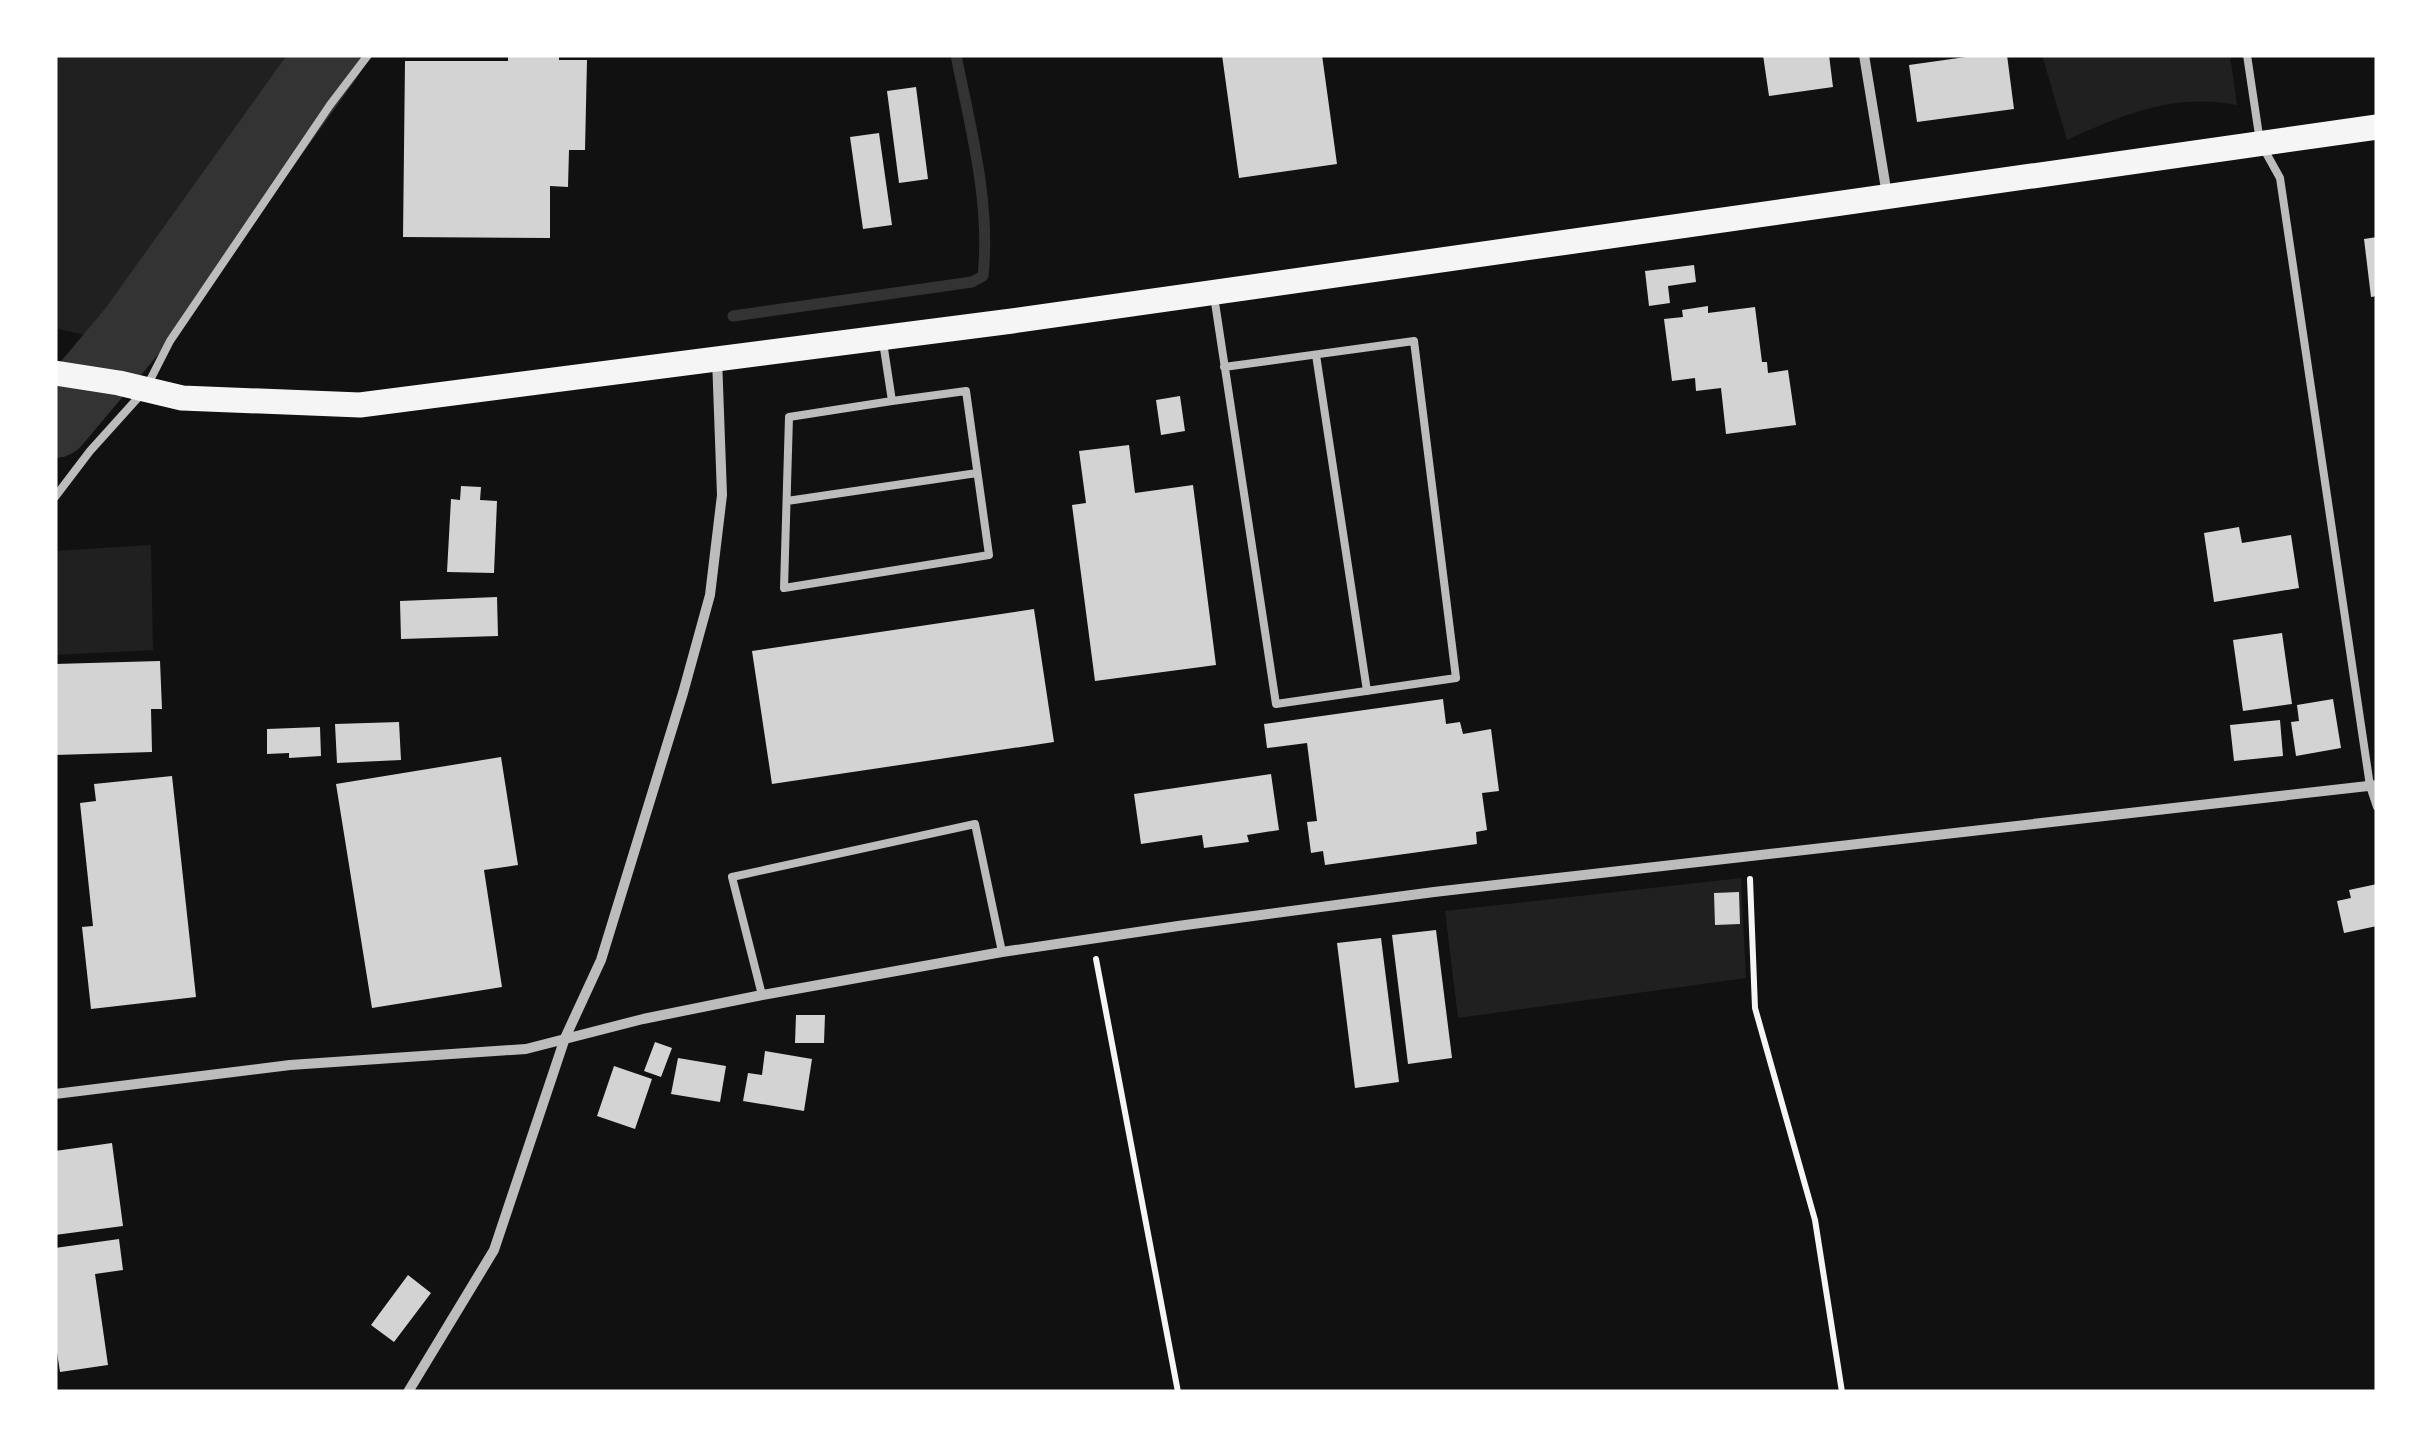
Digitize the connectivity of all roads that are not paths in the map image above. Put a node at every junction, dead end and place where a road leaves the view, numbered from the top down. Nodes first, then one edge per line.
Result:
1 (368, 55) edge
2 (1864, 55) edge
3 (2247, 55) edge
4 (2377, 127) edge
5 (2260, 142) junction
6 (1887, 196) junction
7 (1213, 292) junction
8 (882, 338) junction
9 (1316, 354) junction
10 (717, 358) junction
11 (1224, 368) junction
12 (55, 373) edge
13 (145, 390) junction
14 (892, 402) junction
15 (977, 473) junction
16 (55, 497) edge
17 (787, 502) junction
18 (1367, 691) junction
19 (2374, 785) edge
20 (2377, 806) edge
21 (1002, 952) junction
22 (762, 995) junction
23 (564, 1038) junction
24 (55, 1094) edge
25 (408, 1392) edge

1 - 13 lane
2 - 6 street
3 - 5 lane
4 - 5 main road
5 - 6 main road
5 - 19 lane
6 - 7 main road
7 - 8 main road
7 - 11 lane
8 - 10 main road
8 - 14 lane
9 - 11 lane
9 - 18 lane
9 - 18 lane
10 - 13 main road
10 - 23 street
11 - 18 lane
12 - 13 main road
13 - 16 lane
14 - 15 lane
14 - 17 lane
15 - 17 lane
15 - 17 lane
19 - 20 lane
19 - 21 street
21 - 22 street
21 - 22 lane
22 - 23 street
23 - 24 street
23 - 25 street

